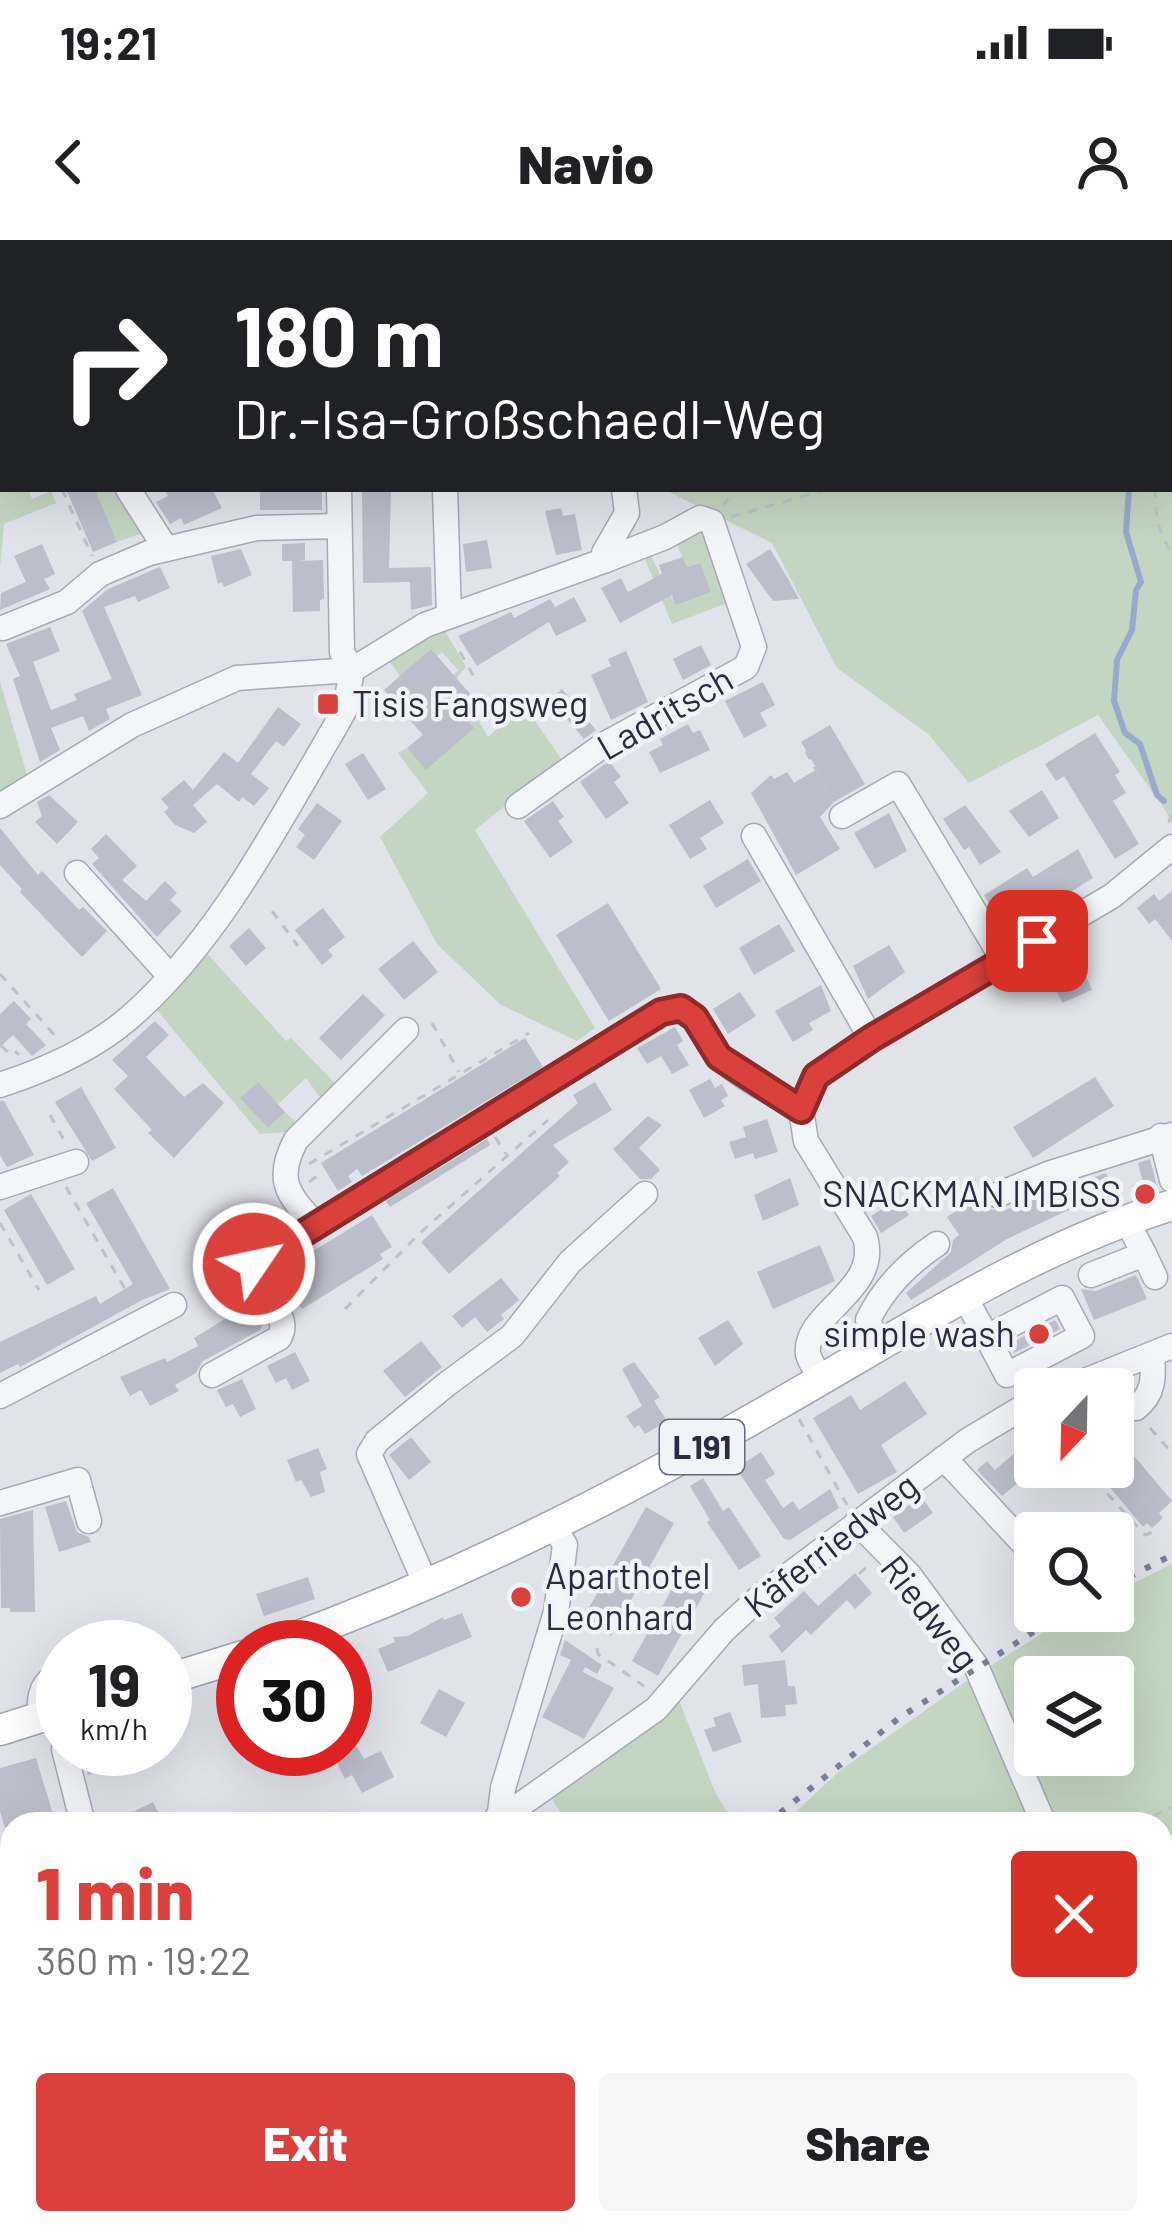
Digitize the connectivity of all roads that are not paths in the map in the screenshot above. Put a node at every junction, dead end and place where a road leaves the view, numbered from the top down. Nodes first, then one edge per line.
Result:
1 (130, 492) edge
2 (338, 492) edge
3 (445, 492) edge
4 (624, 492) edge
5 (339, 526) junction
6 (166, 549) junction
7 (606, 560) junction
8 (448, 616) junction
9 (3, 628) dead end
10 (352, 670) junction
11 (0, 806) edge
12 (518, 806) dead end
13 (842, 816) road end
14 (754, 836) dead end
15 (1172, 847) edge
16 (77, 873) dead end
17 (1004, 961) junction
18 (170, 975) junction
19 (406, 1030) dead end
20 (872, 1038) junction
21 (0, 1085) edge
22 (801, 1110) junction
23 (1166, 1136) edge
24 (66, 1166) road end
25 (1172, 1180) edge
26 (0, 1187) edge
27 (645, 1194) dead end
28 (997, 1195) dead end
29 (1172, 1205) edge
30 (1126, 1220) junction
31 (314, 1224) junction
32 (937, 1244) dead end
33 (1091, 1275) dead end
34 (964, 1296) junction
35 (174, 1305) dead end
36 (1021, 1320) junction
37 (878, 1345) junction
38 (1162, 1351) edge
39 (1049, 1353) junction
40 (1119, 1368) edge
41 (212, 1375) dead end
42 (821, 1380) junction
43 (0, 1396) edge
44 (1144, 1412) road end
45 (1014, 1413) edge
46 (944, 1458) junction
47 (0, 1503) edge
48 (89, 1521) dead end
49 (857, 1522) junction
50 (555, 1528) junction
51 (1014, 1533) edge
52 (427, 1587) junction
53 (340, 1620) edge
54 (36, 1719) edge
55 (0, 1730) edge
56 (70, 1776) edge
57 (80, 1812) edge
58 (498, 1812) edge
59 (508, 1812) edge
60 (1038, 1812) edge

1 - 6 street
2 - 5 street
3 - 8 street
4 - 7 street
5 - 6 street
5 - 10 street
6 - 9 street
7 - 8 street
7 - 12 street, Ladritsch
8 - 10 street
10 - 11 street
10 - 18 street
13 - 17 street
14 - 20 street
15 - 17 street
16 - 18 street
17 - 20 street
18 - 21 street
19 - 31 street
20 - 22 street
22 - 31 street
22 - 42 street
23 - 25 street
23 - 28 street
24 - 26 street
27 - 52 street
29 - 30 main road, L191
30 - 33 street
30 - 34 main road, L191
31 - 41 street
32 - 37 street
34 - 36 street
34 - 37 main road, L191
35 - 43 street
36 - 39 street
36 - 39 street
36 - 39 street
37 - 42 main road, L191
38 - 40 street
38 - 44 street
42 - 50 main road, L191
45 - 46 street, Käferriedweg
46 - 49 street, Käferriedweg
46 - 51 street, Käferriedweg
47 - 48 street
49 - 59 street, Käferriedweg
49 - 60 street, Riedweg
50 - 52 main road, L191
50 - 58 street
52 - 53 main road, L191
54 - 55 main road
56 - 57 street

